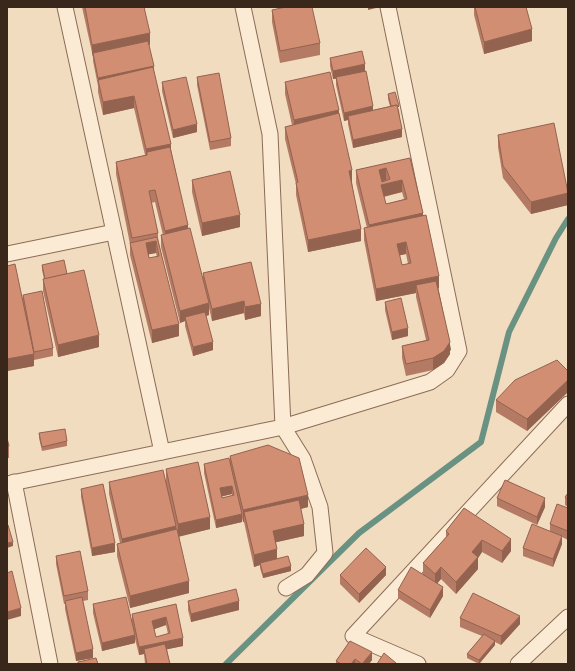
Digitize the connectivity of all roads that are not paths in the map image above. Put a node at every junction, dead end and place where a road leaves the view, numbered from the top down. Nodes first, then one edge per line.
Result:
1 (65, 7) edge
2 (243, 7) edge
3 (388, 7) edge
4 (114, 232) junction
5 (7, 254) edge
6 (568, 404) edge
7 (283, 426) junction
8 (162, 452) junction
9 (11, 483) edge
10 (286, 588) dead end
11 (568, 617) edge
12 (50, 664) edge
13 (418, 664) edge
14 (518, 664) edge

1 - 4 street
2 - 7 street
3 - 7 street
4 - 5 street
4 - 8 street
6 - 13 street
7 - 8 street
7 - 10 street
8 - 9 street
9 - 12 street
11 - 14 street

